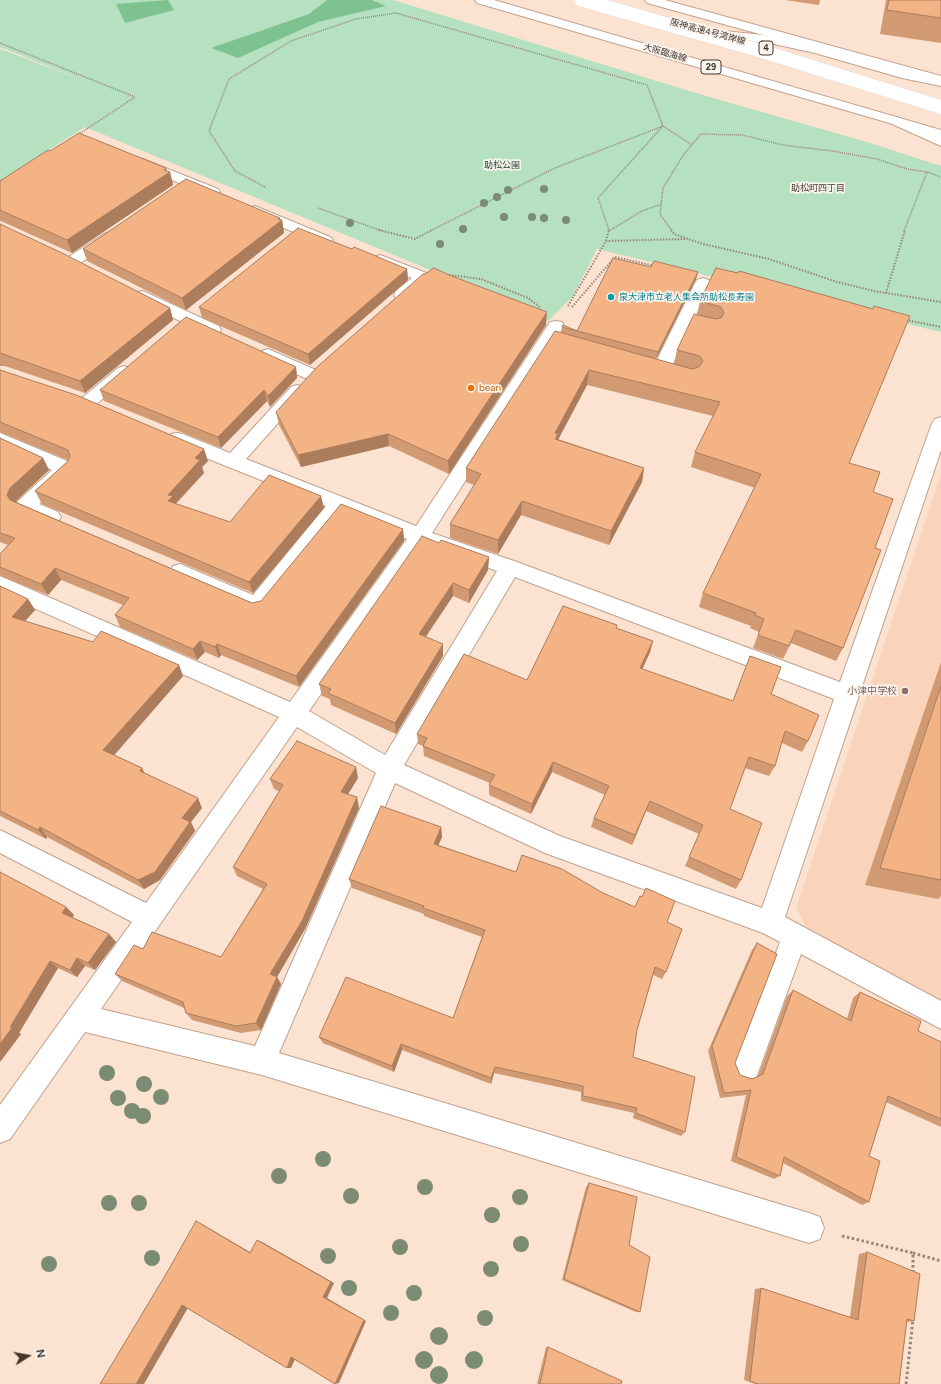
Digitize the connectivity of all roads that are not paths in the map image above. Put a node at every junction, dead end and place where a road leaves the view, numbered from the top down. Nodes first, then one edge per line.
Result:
1 (481, 0) edge
2 (572, 0) edge
3 (582, 0) edge
4 (591, 0) edge
5 (655, 1) edge
6 (680, 30) junction
7 (941, 68) edge
8 (941, 81) edge
9 (941, 96) edge
10 (941, 104) edge
11 (941, 107) edge
12 (897, 121) junction
13 (941, 134) edge
14 (941, 142) edge
15 (131, 159) edge
16 (226, 198) edge
17 (241, 204) edge
18 (119, 230) edge
19 (342, 246) edge
20 (364, 255) edge
21 (74, 261) edge
22 (703, 283) dead end
23 (130, 290) edge
24 (394, 303) edge
25 (557, 332) edge
26 (228, 338) edge
27 (256, 350) edge
28 (134, 363) edge
29 (661, 368) edge
30 (109, 411) edge
31 (941, 423) edge
32 (160, 432) edge
33 (0, 439) edge
34 (232, 462) junction
35 (340, 503) junction
36 (68, 525) edge
37 (420, 536) junction
38 (162, 565) edge
39 (510, 567) junction
40 (0, 584) edge
41 (847, 694) junction
42 (294, 714) junction
43 (389, 769) junction
44 (0, 841) edge
45 (150, 918) junction
46 (770, 923) junction
47 (796, 936) junction
48 (941, 1016) edge
49 (80, 1017) junction
50 (262, 1061) junction
51 (746, 1068) dead end
52 (0, 1129) edge
53 (809, 1228) road end

1 - 12 main road, 大阪臨海線 / 29
2 - 6 main road
3 - 11 main road, bridge
4 - 9 main road, 阪神高速4号湾岸線 / 4, bridge
5 - 7 main road
5 - 8 main road, 阪神高速4号湾岸線 / 4
6 - 8 main road
6 - 10 main road
12 - 13 main road, 大阪臨海線 / 29
12 - 14 main road
15 - 16 main road
17 - 19 main road
18 - 21 main road
20 - 24 main road
22 - 29 main road
23 - 26 main road
25 - 37 main road
27 - 34 main road
28 - 30 main road
31 - 41 main road
32 - 34 main road
33 - 36 main road
34 - 35 main road
35 - 37 main road
35 - 38 main road
37 - 39 main road
37 - 42 main road
39 - 41 main road
39 - 43 main road
40 - 42 main road
41 - 46 main road
42 - 43 main road
42 - 45 main road
43 - 46 main road
43 - 50 main road
44 - 45 main road
45 - 49 main road
46 - 47 main road
47 - 48 main road
47 - 51 main road
49 - 50 main road
49 - 52 main road
50 - 53 main road

